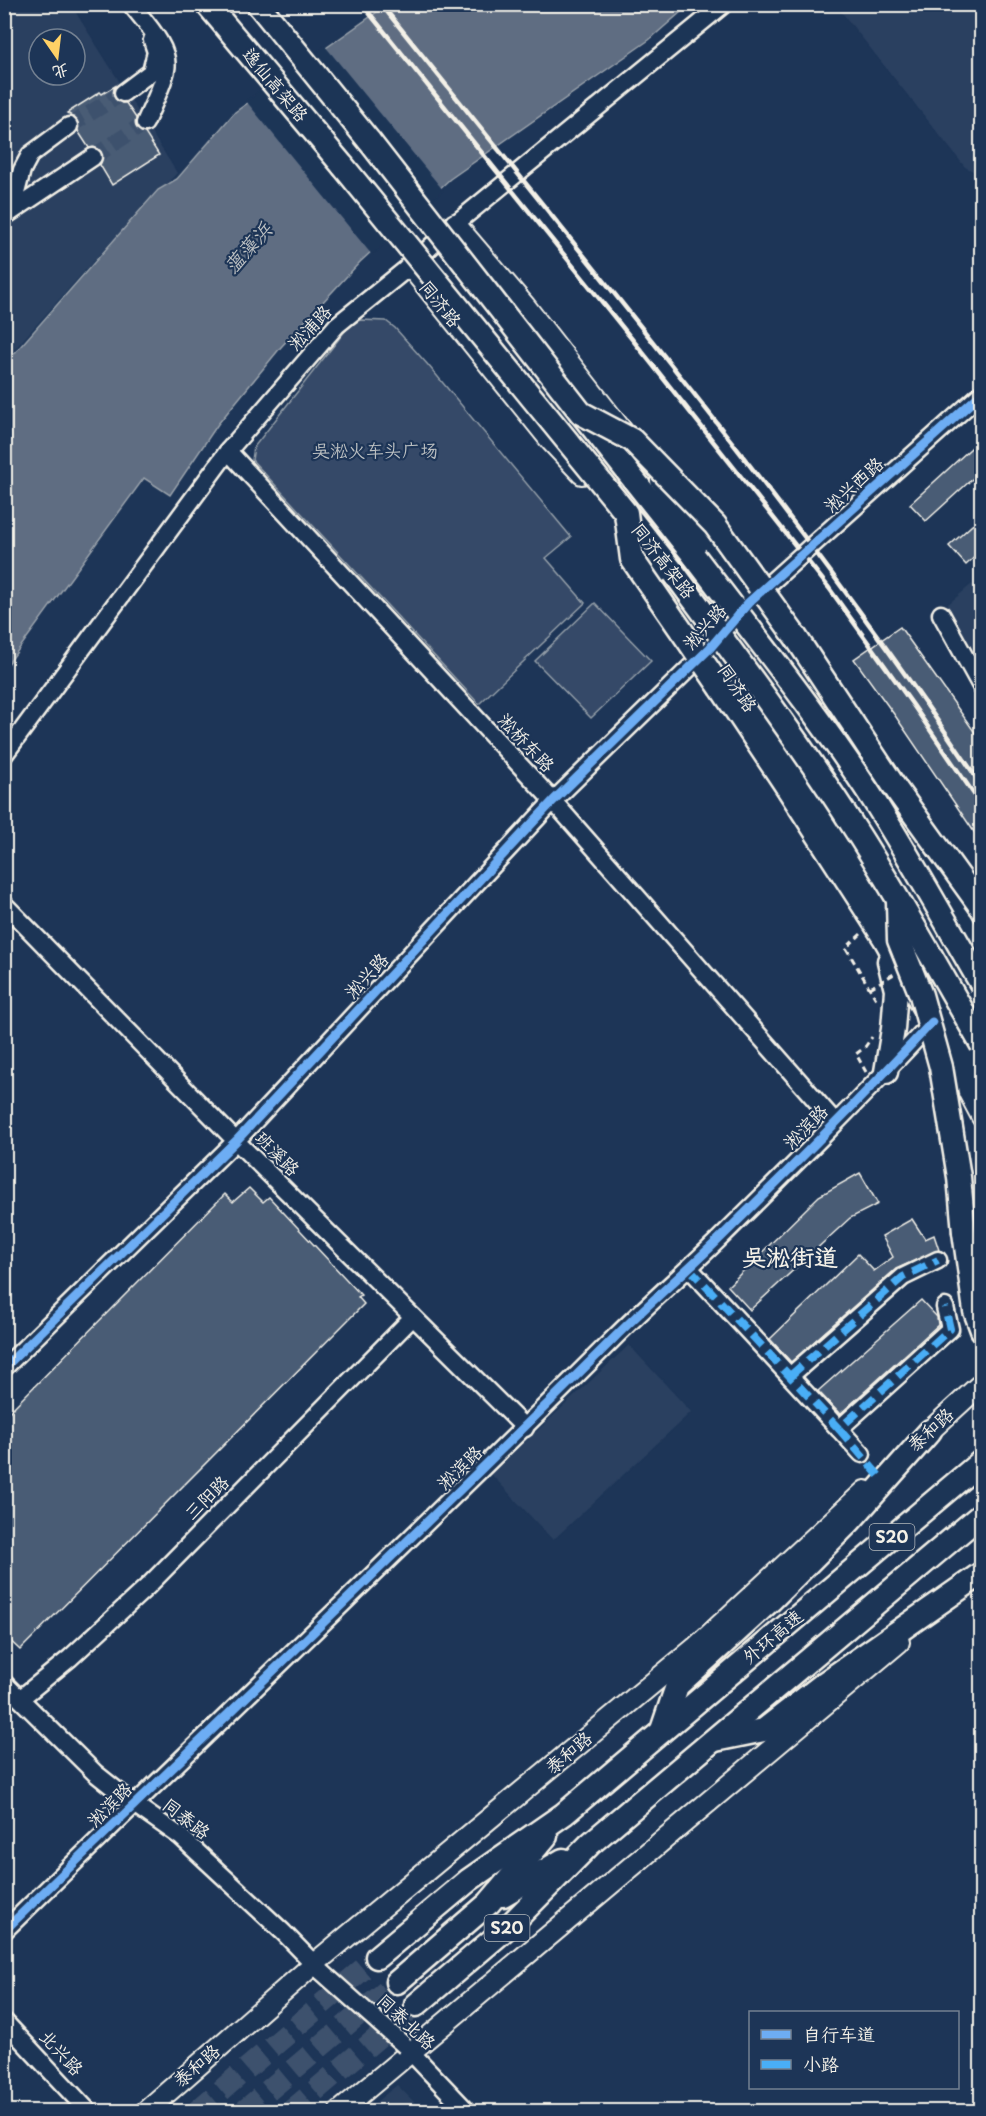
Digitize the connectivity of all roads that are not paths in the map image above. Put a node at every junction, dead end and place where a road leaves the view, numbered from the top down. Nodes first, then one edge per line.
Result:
1 (207, 4) edge
2 (258, 4) edge
3 (724, 4) edge
4 (134, 8) edge
5 (123, 93) tunnel mouth
6 (145, 123) tunnel mouth
7 (69, 126) tunnel mouth
8 (370, 142) joint
9 (93, 158) tunnel mouth
10 (343, 166) joint
11 (8, 214) edge
12 (455, 224) junction
13 (410, 266) junction
14 (981, 393) edge
15 (581, 413) junction
16 (228, 451) junction
17 (626, 513) junction
18 (748, 602) junction
19 (941, 614) dead end
20 (710, 648) junction
21 (981, 688) edge
22 (4, 755) edge
23 (553, 801) junction
24 (898, 898) junction
25 (4, 904) edge
26 (981, 908) edge
27 (885, 939) junction
28 (980, 947) edge
29 (981, 985) edge
30 (932, 1022) junction
31 (957, 1033) junction
32 (981, 1045) edge
33 (879, 1078) junction
34 (981, 1080) edge
35 (981, 1117) edge
36 (835, 1122) junction
37 (236, 1141) junction
38 (938, 1260) dead end
39 (689, 1268) junction
40 (945, 1307) dead end
41 (413, 1317) junction
42 (981, 1330) edge
43 (4, 1368) edge
44 (790, 1376) junction
45 (981, 1383) edge
46 (525, 1428) junction
47 (840, 1429) junction
48 (930, 1431) junction
49 (862, 1454) dead end
50 (981, 1461) edge
51 (981, 1514) edge
52 (981, 1528) edge
53 (956, 1536) junction
54 (981, 1573) edge
55 (4, 1683) edge
56 (21, 1698) junction
57 (662, 1731) junction
58 (714, 1740) junction
59 (134, 1804) junction
60 (564, 1814) junction
61 (590, 1844) junction
62 (489, 1903) junction
63 (4, 1931) edge
64 (377, 1957) tunnel mouth
65 (318, 1968) junction
66 (396, 1982) tunnel mouth
67 (416, 2005) tunnel mouth
68 (4, 2021) edge
69 (407, 2048) junction
70 (89, 2112) edge
71 (145, 2112) edge
72 (339, 2112) edge
73 (468, 2112) edge

1 - 10 highway, 逸仙高架路
2 - 8 highway, 逸仙高架路
3 - 12 street, 淞浦路
4 - 5 street
4 - 6 street
7 - 11 street
8 - 15 highway, 同济高架路, bridge
9 - 11 street
10 - 17 highway, 同济高架路, bridge
12 - 13 street, 淞浦路
12 - 18 main road
13 - 16 street, 淞浦路
13 - 20 main road, 同济路
14 - 18 street, 淞兴西路
15 - 26 highway, bridge
15 - 29 highway, 同济高架路, bridge
16 - 22 street, 淞浦路
16 - 23 street, 淞桥东路
17 - 24 highway, 同济高架路, bridge
17 - 27 highway, bridge
18 - 20 street, 淞兴路
18 - 28 main road
19 - 21 street
20 - 23 street, 淞兴路
20 - 31 main road, 同济路
23 - 36 street, 淞桥东路
23 - 37 street, 淞兴路
24 - 32 highway, 同济高架路, bridge
24 - 42 highway, bridge
25 - 37 street, 班溪路
27 - 30 highway
27 - 33 highway
30 - 31 highway
30 - 33 street, 淞滨路
30 - 35 main road
31 - 34 main road, 同济路
33 - 36 street, 淞滨路
36 - 39 street, 淞滨路
37 - 41 street, 班溪路
37 - 43 street, 淞兴路
38 - 44 street
39 - 44 street
39 - 46 street, 淞滨路
40 - 47 street
41 - 46 street, 班溪路
41 - 56 street, 三阳路
44 - 47 street
45 - 48 main road, 泰和路
46 - 59 street, 淞滨路
47 - 49 street
48 - 57 highway
48 - 65 main road, 泰和路
50 - 57 highway, 外环高速 / S20
51 - 53 highway, 外环高速 / S20
52 - 53 highway
53 - 58 highway, 外环高速 / S20
54 - 58 highway
54 - 69 main road
55 - 56 street, 同泰路
56 - 59 street, 同泰路
57 - 60 highway, 外环高速 / S20
58 - 61 highway, 外环高速 / S20
59 - 63 street, 淞滨路
59 - 65 street, 同泰路
60 - 62 highway, 外环高速 / S20
60 - 64 highway, 外环高速 / S20
61 - 62 highway, 外环高速 / S20
61 - 67 highway, 外环高速 / S20
62 - 66 highway, 外环高速 / S20
65 - 69 street, 同泰北路, bridge
65 - 71 main road, 泰和路
68 - 70 street, 北兴路
69 - 72 main road
69 - 73 street, 同泰北路

